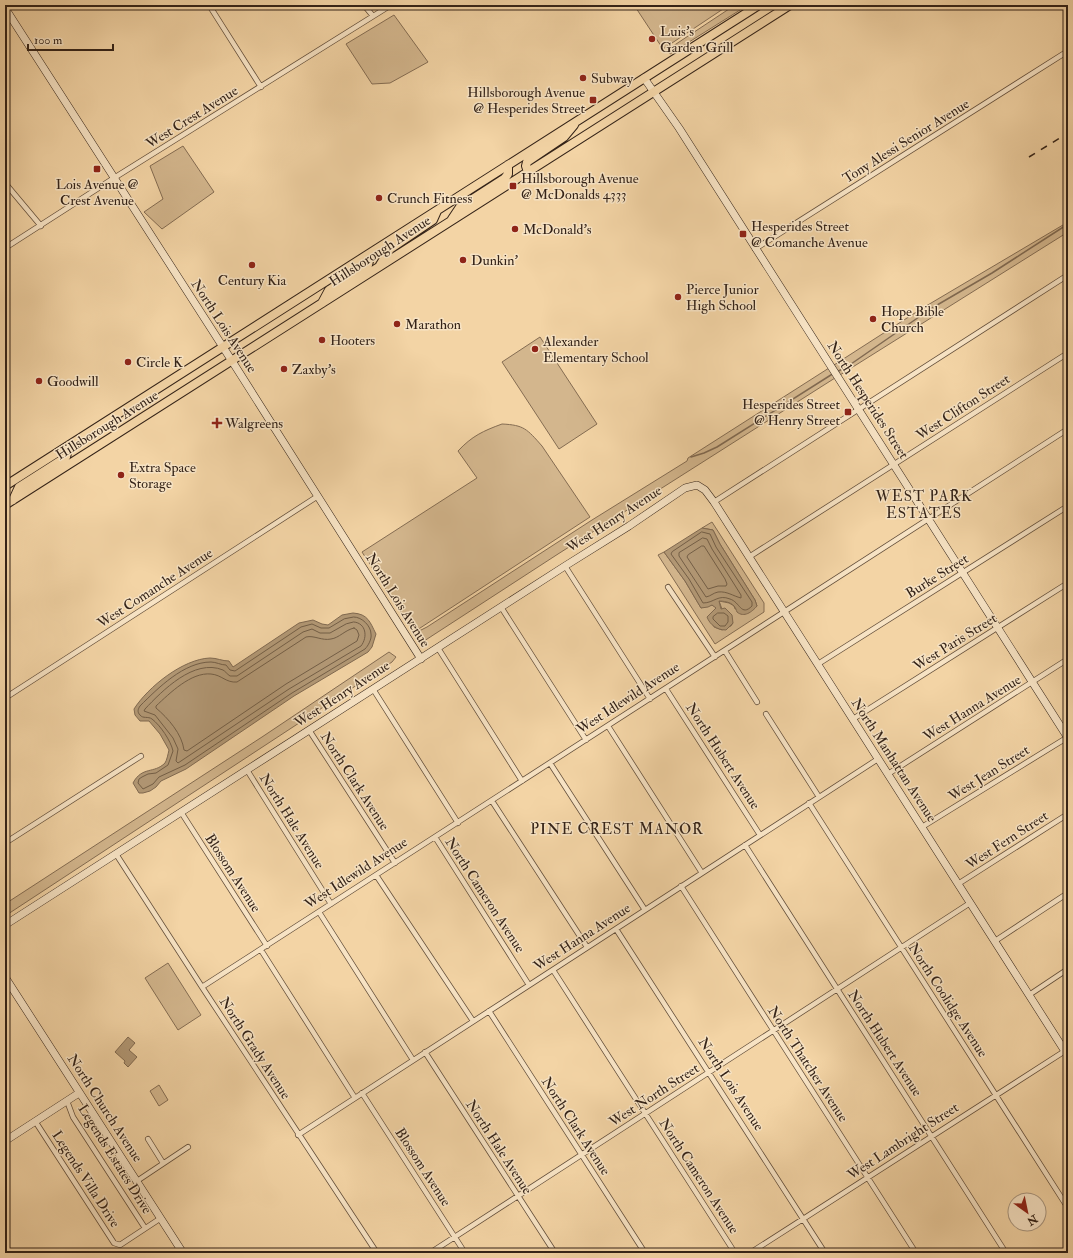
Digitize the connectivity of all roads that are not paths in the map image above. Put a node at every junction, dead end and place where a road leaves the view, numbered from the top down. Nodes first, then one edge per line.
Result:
1 (209, 5) edge
2 (364, 5) edge
3 (391, 5) edge
4 (759, 5) edge
5 (790, 5) edge
6 (5, 8) edge
7 (373, 16) junction
8 (1068, 51) edge
9 (644, 78) junction
10 (261, 87) junction
11 (654, 92) junction
12 (577, 121) junction
13 (508, 165) junction
14 (528, 172) junction
15 (114, 178) junction
16 (5, 183) edge
17 (437, 211) junction
18 (451, 221) junction
19 (41, 226) junction
20 (5, 248) edge
21 (755, 249) junction
22 (372, 253) junction
23 (379, 267) junction
24 (1068, 275) edge
25 (322, 304) junction
26 (223, 347) junction
27 (1068, 353) edge
28 (232, 361) junction
29 (859, 410) junction
30 (1068, 429) edge
31 (70, 445) junction
32 (894, 465) junction
33 (14, 480) junction
34 (5, 486) edge
35 (693, 486) joint
36 (5, 491) edge
37 (318, 496) junction
38 (714, 502) junction
39 (9, 503) edge
40 (1068, 506) edge
41 (928, 519) junction
42 (749, 557) junction
43 (565, 566) junction
44 (963, 573) junction
45 (1068, 582) edge
46 (668, 587) dead end
47 (501, 607) junction
48 (785, 612) junction
49 (998, 627) junction
50 (438, 648) junction
51 (725, 651) junction
52 (716, 657) junction
53 (421, 659) junction
54 (1068, 659) edge
55 (818, 664) junction
56 (1033, 682) junction
57 (373, 689) junction
58 (666, 689) junction
59 (5, 698) edge
60 (650, 699) junction
61 (758, 702) dead end
62 (766, 714) dead end
63 (853, 719) junction
64 (608, 726) junction
65 (309, 730) junction
66 (1068, 737) edge
67 (586, 740) junction
68 (141, 756) dead end
69 (878, 759) junction
70 (550, 763) junction
71 (247, 770) junction
72 (888, 774) junction
73 (522, 781) junction
74 (819, 797) junction
75 (492, 801) junction
76 (809, 803) junction
77 (181, 812) junction
78 (1068, 814) edge
79 (458, 823) junction
80 (922, 827) junction
81 (760, 835) junction
82 (435, 837) junction
83 (5, 843) edge
84 (745, 845) junction
85 (116, 854) junction
86 (395, 863) junction
87 (702, 873) junction
88 (376, 875) junction
89 (958, 884) junction
90 (681, 886) junction
91 (1068, 893) edge
92 (970, 903) junction
93 (331, 904) junction
94 (645, 910) junction
95 (319, 912) junction
96 (5, 925) edge
97 (616, 928) junction
98 (995, 941) junction
99 (267, 946) junction
100 (587, 947) junction
101 (901, 948) junction
102 (261, 950) junction
103 (1068, 969) edge
104 (553, 970) junction
105 (5, 977) edge
106 (529, 985) junction
107 (202, 987) junction
108 (837, 989) junction
109 (1029, 994) junction
110 (489, 1011) junction
111 (473, 1022) junction
112 (773, 1031) junction
113 (425, 1052) junction
114 (1067, 1052) edge
115 (413, 1060) junction
116 (709, 1072) junction
117 (79, 1093) junction
118 (362, 1093) junction
119 (996, 1095) junction
120 (355, 1098) junction
121 (67, 1101) junction
122 (646, 1113) junction
123 (35, 1121) junction
124 (298, 1135) junction
125 (932, 1136) junction
126 (148, 1139) dead end
127 (5, 1141) edge
128 (188, 1147) dead end
129 (582, 1154) junction
130 (163, 1164) junction
131 (868, 1177) junction
132 (137, 1181) junction
133 (518, 1196) junction
134 (1068, 1208) edge
135 (161, 1218) junction
136 (803, 1219) junction
137 (145, 1228) junction
138 (455, 1237) junction
139 (1068, 1250) edge
140 (183, 1253) edge
141 (377, 1253) edge
142 (430, 1253) edge
143 (465, 1253) edge
144 (555, 1253) edge
145 (645, 1253) edge
146 (735, 1253) edge
147 (750, 1253) edge
148 (825, 1253) edge
149 (916, 1253) edge
150 (1006, 1253) edge
151 (1063, 1253) edge

1 - 10 street
2 - 7 street
3 - 7 street, West Crest Avenue
4 - 9 main road
5 - 11 main road, Hillsborough Avenue
6 - 15 street, North Lois Avenue
7 - 10 street, West Crest Avenue
8 - 21 street, Tony Alessi Senior Avenue
9 - 11 street, North Hesperides Street
9 - 12 main road
10 - 15 street, West Crest Avenue
11 - 14 main road, Hillsborough Avenue
11 - 21 street, North Hesperides Street
12 - 13 main road
12 - 14 main road
13 - 17 main road
13 - 18 main road
14 - 18 main road, Hillsborough Avenue
15 - 19 street, West Crest Avenue
15 - 26 street, North Lois Avenue
16 - 19 street
17 - 22 main road
17 - 23 main road
18 - 23 main road, Hillsborough Avenue
19 - 20 street, West Crest Avenue
21 - 29 street, North Hesperides Street
22 - 25 main road
22 - 26 main road
23 - 25 main road, Hillsborough Avenue
24 - 29 street
25 - 28 main road, Hillsborough Avenue
26 - 28 street, North Lois Avenue
26 - 31 main road
27 - 32 street, West Clifton Street
28 - 37 street, North Lois Avenue
28 - 39 main road, Hillsborough Avenue
29 - 32 street, North Hesperides Street
29 - 38 street
30 - 41 street, West Idlewild Avenue
31 - 33 main road
31 - 39 main road
32 - 41 street, North Hesperides Street
32 - 42 street, West Clifton Street
33 - 34 main road
33 - 36 main road
35 - 38 street, North Manhattan Avenue
35 - 43 street, West Henry Avenue
37 - 53 street, North Lois Avenue
37 - 59 street, West Comanche Avenue
38 - 42 street, North Manhattan Avenue
40 - 44 street, Burke Street
41 - 44 street, North Hesperides Street
41 - 48 street, West Idlewild Avenue
42 - 48 street, North Manhattan Avenue
43 - 47 street, West Henry Avenue
43 - 60 street
44 - 49 street, North Hesperides Street
44 - 55 street, Burke Street
45 - 49 street, West Paris Street
46 - 52 street
47 - 50 street, West Henry Avenue
47 - 67 street
48 - 51 street, West Idlewild Avenue
48 - 55 street, North Manhattan Avenue
49 - 56 street, North Hesperides Street
49 - 63 street, West Paris Street
50 - 53 street, West Henry Avenue
50 - 73 street, North Lois Avenue
51 - 52 street, West Idlewild Avenue
51 - 61 street
52 - 58 street, West Idlewild Avenue
53 - 57 street, West Henry Avenue
54 - 56 street, West Hanna Avenue
55 - 63 street, North Manhattan Avenue
56 - 66 street, North Hesperides Street
56 - 72 street, West Hanna Avenue
57 - 65 street, West Henry Avenue
57 - 79 street, North Cameron Avenue
58 - 60 street, West Idlewild Avenue
58 - 81 street, North Hubert Avenue
60 - 64 street, West Idlewild Avenue
62 - 74 street
63 - 69 street, North Manhattan Avenue
64 - 67 street, West Idlewild Avenue
64 - 87 street
65 - 71 street, West Henry Avenue
65 - 86 street, North Clark Avenue
66 - 80 street, West Jean Street
67 - 70 street, West Idlewild Avenue
68 - 83 street
69 - 72 street, North Manhattan Avenue
69 - 74 street, West Hanna Avenue
70 - 73 street, West Idlewild Avenue
70 - 94 street
71 - 77 street, West Henry Avenue
71 - 93 street, North Hale Avenue
72 - 80 street, North Manhattan Avenue
73 - 75 street, West Idlewild Avenue
74 - 76 street, West Hanna Avenue
75 - 79 street, West Idlewild Avenue
75 - 100 street
76 - 81 street, West Hanna Avenue
76 - 101 street, North Coolidge Avenue
77 - 85 street, West Henry Avenue
77 - 99 street, Blossom Avenue
78 - 89 street, West Fern Street
79 - 82 street, West Idlewild Avenue
80 - 89 street, North Manhattan Avenue
81 - 84 street, West Hanna Avenue
82 - 86 street, West Idlewild Avenue
82 - 106 street, North Cameron Avenue
84 - 87 street, West Hanna Avenue
84 - 108 street, North Hubert Avenue
85 - 96 street, West Henry Avenue
85 - 107 street, North Grady Avenue
86 - 88 street, West Idlewild Avenue
87 - 90 street, West Hanna Avenue
88 - 93 street, West Idlewild Avenue
88 - 111 street
89 - 92 street, North Manhattan Avenue
90 - 94 street, West Hanna Avenue
90 - 112 street, North Thatcher Avenue
91 - 98 street
92 - 98 street, North Manhattan Avenue
92 - 101 street, West North Street
93 - 95 street, West Idlewild Avenue
94 - 97 street, West Hanna Avenue
95 - 99 street, West Idlewild Avenue
95 - 115 street
97 - 100 street, West Hanna Avenue
97 - 116 street, North Lois Avenue
98 - 109 street, North Manhattan Avenue
99 - 102 street, West Idlewild Avenue
100 - 104 street, West Hanna Avenue
101 - 108 street, West North Street
101 - 119 street, North Coolidge Avenue
102 - 107 street, West Idlewild Avenue
102 - 120 street
103 - 109 street
104 - 106 street, West Hanna Avenue
104 - 122 street, North Cameron Avenue
105 - 117 street, North Church Avenue
106 - 110 street, West Hanna Avenue
107 - 124 street, North Grady Avenue
108 - 112 street, West North Street
108 - 125 street, North Hubert Avenue
109 - 114 street, North Manhattan Avenue
110 - 111 street, West Hanna Avenue
110 - 129 street, North Clark Avenue
111 - 113 street, West Hanna Avenue
112 - 116 street, West North Street
112 - 131 street, North Thatcher Avenue
113 - 115 street, West Hanna Avenue
113 - 133 street, North Hale Avenue
114 - 119 street, West Lambright Street
115 - 118 street, West Hanna Avenue
116 - 122 street, West North Street
116 - 136 street, North Lois Avenue
117 - 121 street
117 - 132 street, North Church Avenue
118 - 120 street, West Hanna Avenue
118 - 138 street, Blossom Avenue
119 - 125 street, West Lambright Street
119 - 134 street, North Coolidge Avenue
120 - 124 street, West Hanna Avenue
121 - 123 street
121 - 137 street, Legends Estates Drive
122 - 129 street, West North Street
122 - 146 street, North Cameron Avenue
123 - 127 street
123 - 137 street, Legends Villa Drive
124 - 141 street, North Grady Avenue
125 - 131 street, West Lambright Street
125 - 150 street, North Hubert Avenue
126 - 130 street
128 - 130 street
129 - 133 street, West North Street
129 - 145 street, North Clark Avenue
130 - 132 street
131 - 136 street, West Lambright Street
131 - 149 street, North Thatcher Avenue
132 - 135 street, North Church Avenue
133 - 138 street, West North Street
133 - 144 street, North Hale Avenue
135 - 137 street, Legends Villa Drive
135 - 140 street, North Church Avenue
136 - 147 street, West Lambright Street
136 - 148 street, North Lois Avenue
138 - 142 street, West North Street
138 - 143 street, Blossom Avenue
139 - 151 street

